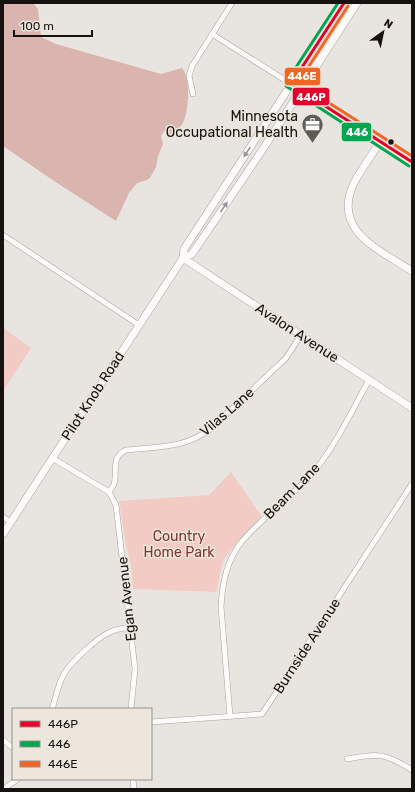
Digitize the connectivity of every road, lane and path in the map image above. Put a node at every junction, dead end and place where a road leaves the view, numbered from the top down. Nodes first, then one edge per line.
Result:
1 (232, 3) edge
2 (344, 3) edge
3 (357, 3) edge
4 (212, 34) junction
5 (291, 84) junction
6 (300, 90) junction
7 (193, 94) dead end
8 (380, 142) junction
9 (412, 162) edge
10 (206, 215) junction
11 (214, 220) junction
12 (3, 235) edge
13 (183, 258) junction
14 (412, 271) edge
15 (139, 325) junction
16 (300, 335) junction
17 (369, 380) junction
18 (412, 408) edge
19 (52, 458) junction
20 (412, 484) edge
21 (109, 492) junction
22 (3, 517) edge
23 (11, 522) junction
24 (3, 534) edge
25 (131, 627) junction
26 (52, 708) edge
27 (131, 708) edge
28 (230, 716) junction
29 (152, 722) edge
30 (3, 740) edge
31 (12, 747) edge
32 (347, 759) dead end
33 (412, 770) edge
34 (16, 780) edge
35 (3, 789) edge

1 - 4 street
2 - 5 main road, Pilot Knob Road
3 - 6 main road, Pilot Knob Road
4 - 5 street
4 - 7 street
5 - 6 main road
5 -> 10 main road, Pilot Knob Road
6 - 8 main road
11 -> 6 main road, Pilot Knob Road
8 - 9 main road
8 - 14 main road
10 - 11 main road
10 - 13 main road, Pilot Knob Road
11 - 13 main road, Pilot Knob Road
12 - 15 street
13 - 15 main road, Pilot Knob Road
13 - 16 main road, Avalon Avenue
15 - 19 main road, Pilot Knob Road
16 - 17 main road, Avalon Avenue
16 - 21 street, Vilas Lane
17 - 18 main road, Avalon Avenue
17 - 28 street, Beam Lane
19 - 21 street
19 - 23 main road, Pilot Knob Road
20 - 28 street, Burnside Avenue
21 - 25 street, Egan Avenue
22 - 23 street
23 - 24 main road, Pilot Knob Road
25 - 26 street
25 - 27 street, Egan Avenue
28 - 29 street, Burnside Avenue
30 - 31 street
32 - 33 street
34 - 35 street

